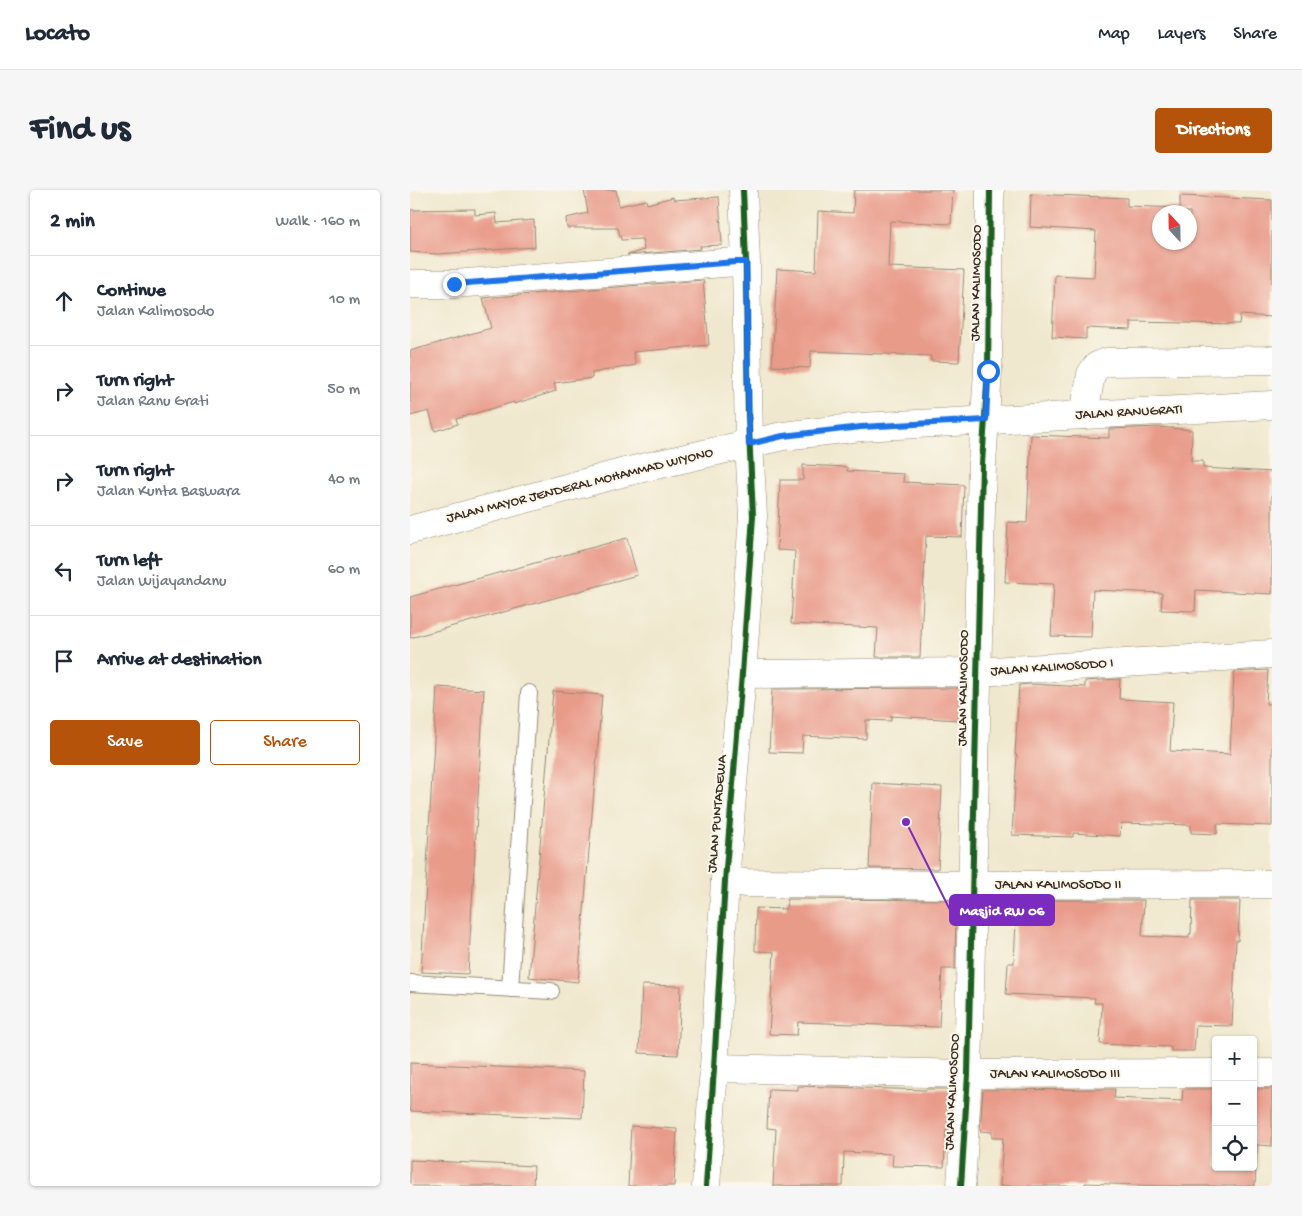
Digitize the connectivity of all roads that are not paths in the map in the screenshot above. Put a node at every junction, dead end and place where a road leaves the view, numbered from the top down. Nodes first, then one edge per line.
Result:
1 (743, 190) edge
2 (990, 190) edge
3 (746, 262) junction
4 (410, 284) edge
5 (1272, 360) edge
6 (1272, 405) edge
7 (1084, 415) junction
8 (986, 420) junction
9 (749, 444) junction
10 (410, 530) edge
11 (1272, 654) edge
12 (977, 672) junction
13 (742, 674) junction
14 (529, 693) dead end
15 (725, 881) junction
16 (1272, 884) edge
17 (972, 886) junction
18 (410, 983) edge
19 (510, 989) junction
20 (551, 991) dead end
21 (714, 1068) junction
22 (1212, 1073) edge
23 (1257, 1073) edge
24 (1272, 1073) edge
25 (968, 1074) junction
26 (706, 1186) edge
27 (961, 1186) edge

1 - 3 street, JALAN PUNTADEWA
2 - 8 street, JALAN KALIMOSODO
3 - 4 street
3 - 9 street, JALAN PUNTADEWA
5 - 7 street
6 - 7 street, JALAN RANUGRATI
7 - 8 street, JALAN RANUGRATI
8 - 9 street, JALAN RANUGRATI
8 - 12 street, JALAN KALIMOSODO
9 - 10 street, JALAN MAYOR JENDERAL MOHAMMAD WIYONO
9 - 13 street, JALAN PUNTADEWA
11 - 12 street, JALAN KALIMOSODO I
12 - 13 street, JALAN KALIMOSODO I
12 - 17 street, JALAN KALIMOSODO
13 - 15 street, JALAN PUNTADEWA
14 - 19 lane
15 - 17 street, JALAN KALIMOSODO II
15 - 21 street, JALAN PUNTADEWA
16 - 17 street, JALAN KALIMOSODO II
17 - 25 street, JALAN KALIMOSODO
18 - 19 lane
19 - 20 lane
21 - 25 street, JALAN KALIMOSODO III
21 - 26 street, JALAN PUNTADEWA
22 - 25 street, JALAN KALIMOSODO III
23 - 24 street
25 - 27 street, JALAN KALIMOSODO

